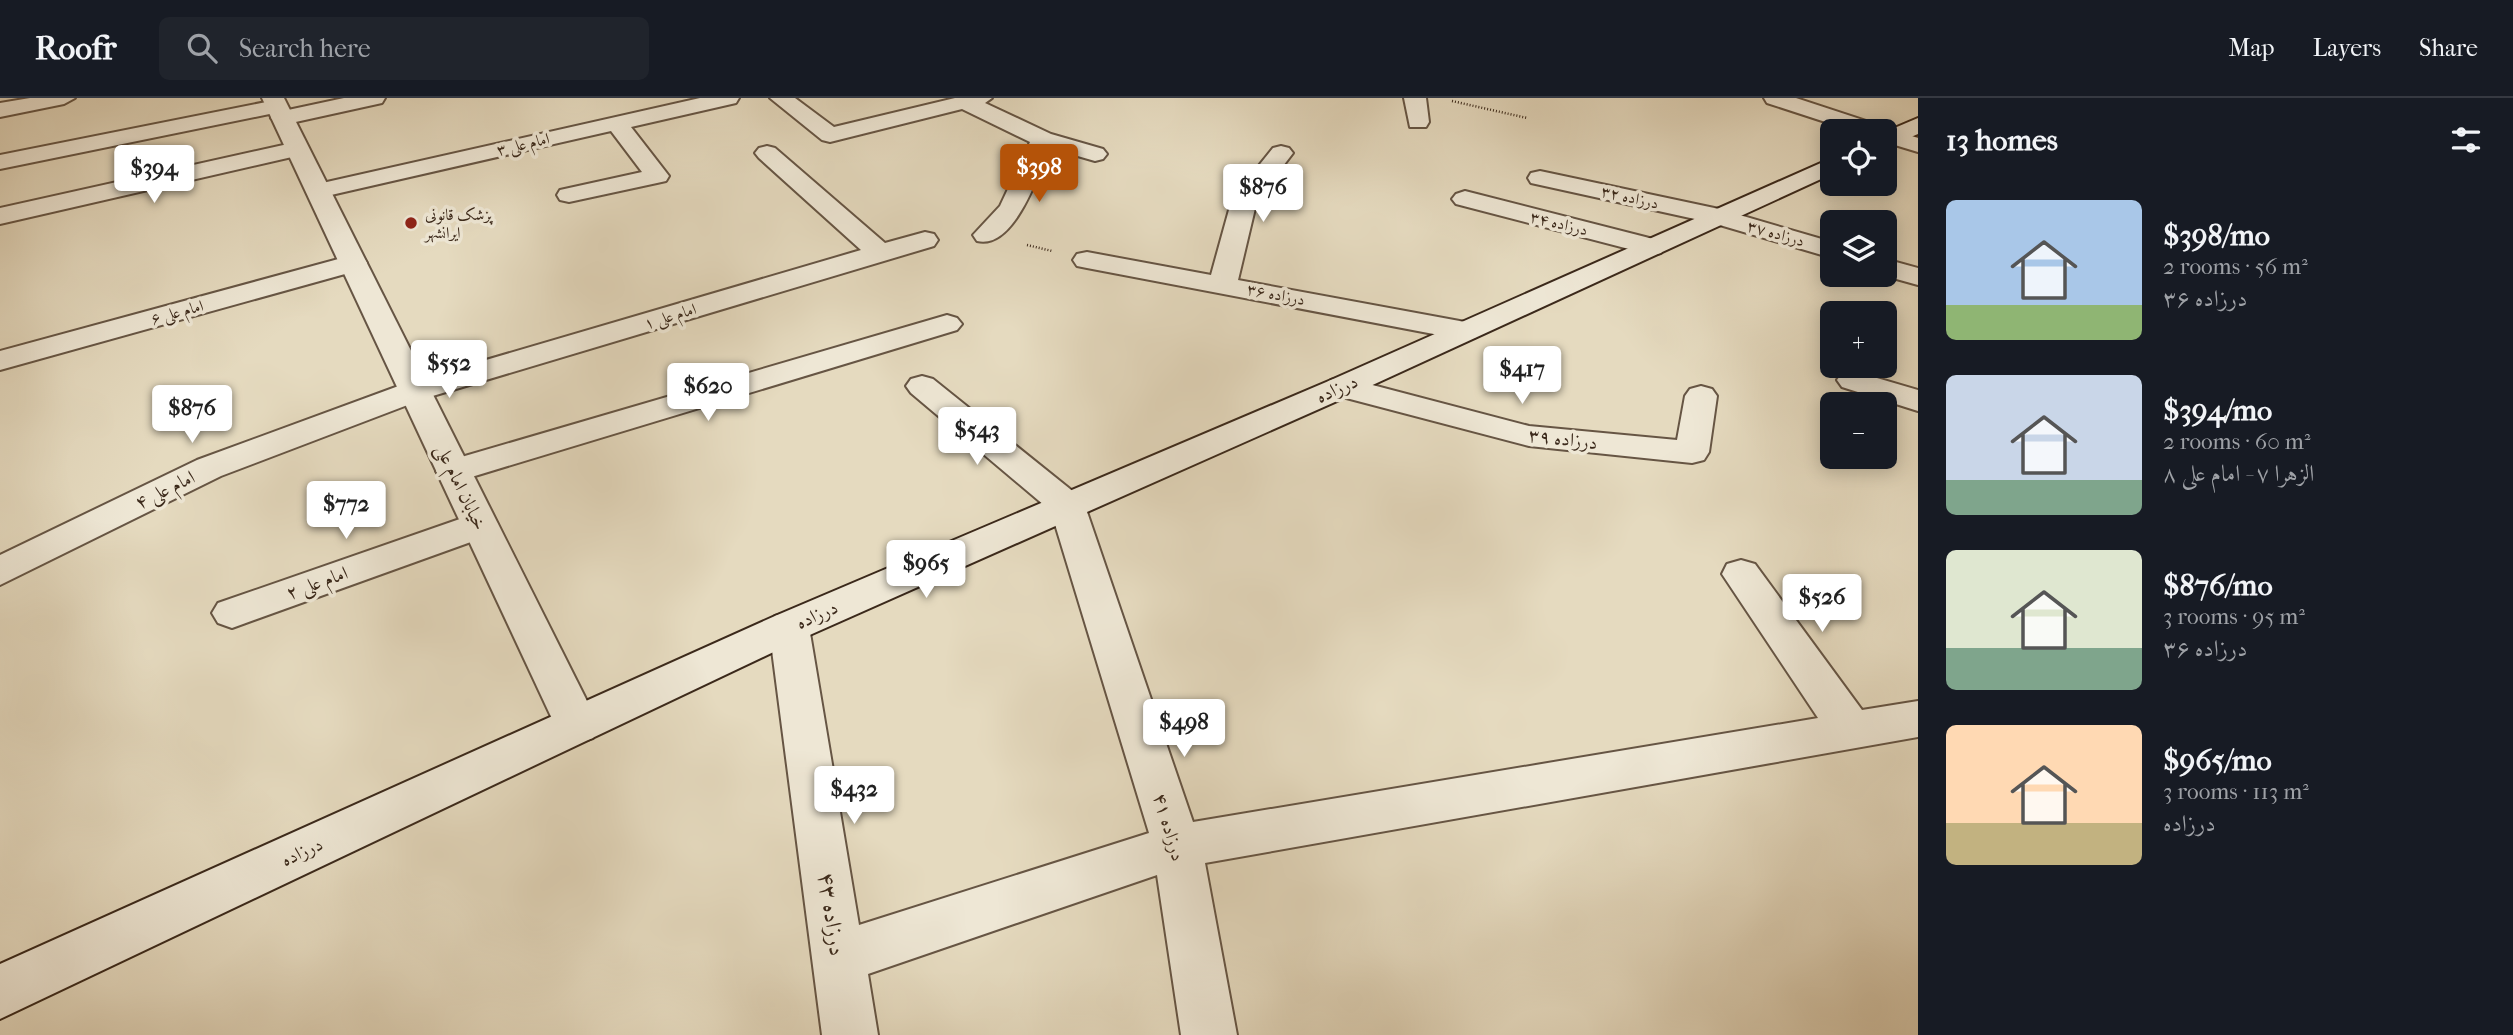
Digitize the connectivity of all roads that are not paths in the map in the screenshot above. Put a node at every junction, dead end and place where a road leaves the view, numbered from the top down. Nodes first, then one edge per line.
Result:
1 (64, 98) edge
2 (374, 98) edge
3 (728, 98) edge
4 (781, 98) edge
5 (1415, 98) edge
6 (1775, 98) edge
7 (973, 100) edge
8 (277, 107) edge
9 (0, 110) edge
10 (1835, 119) edge
11 (1418, 122) dead end
12 (616, 123) junction
13 (1918, 125) edge
14 (1897, 132) edge
15 (1043, 139) junction
16 (1897, 139) edge
17 (1918, 145) edge
18 (297, 149) junction
19 (1281, 152) dead end
20 (767, 153) dead end
21 (1095, 154) dead end
22 (0, 162) edge
23 (1820, 171) edge
24 (1541, 178) dead end
25 (318, 191) junction
26 (569, 195) dead end
27 (1465, 199) dead end
28 (0, 216) edge
29 (1719, 217) junction
30 (986, 235) road end
31 (925, 240) dead end
32 (1820, 246) edge
33 (1652, 247) junction
34 (880, 253) junction
35 (1087, 260) road end
36 (353, 264) junction
37 (1897, 271) edge
38 (1918, 277) edge
39 (1223, 284) junction
40 (947, 324) dead end
41 (1465, 331) junction
42 (0, 361) edge
43 (1853, 380) dead end
44 (922, 386) dead end
45 (1342, 387) junction
46 (415, 391) junction
47 (1701, 396) dead end
48 (1918, 401) edge
49 (453, 471) junction
50 (1067, 506) junction
51 (480, 525) junction
52 (0, 571) edge
53 (1741, 574) dead end
54 (232, 613) dead end
55 (789, 627) junction
56 (1918, 719) edge
57 (577, 725) junction
58 (1851, 730) junction
59 (1177, 846) junction
60 (838, 958) junction
61 (0, 992) edge
62 (850, 1035) edge
63 (1209, 1035) edge

1 - 9 street
2 - 8 street
3 - 12 street, امام علی ۳
4 - 7 street
5 - 11 street
6 - 10 street
7 - 15 street
8 - 18 street, خیابان امام علی
8 - 22 street
12 - 25 street, امام علی ۳
12 - 26 street
13 - 14 street
15 - 21 street
15 - 30 street
16 - 17 street
18 - 25 street, خیابان امام علی
18 - 28 street
19 - 39 street
20 - 34 street
23 - 29 street, درزاده
24 - 29 street, درزاده ۳۲
25 - 36 street, خیابان امام علی
27 - 33 street, درزاده ۳۴
29 - 32 street, درزاده ۳۷
29 - 33 street, درزاده
31 - 34 street, امام علی ۱
33 - 41 street, درزاده
34 - 46 street, امام علی ۱
35 - 39 street, درزاده ۳۶
36 - 42 street, امام علی ۶
36 - 46 street, خیابان امام علی
37 - 38 street
39 - 41 street, درزاده ۳۶
40 - 49 street
41 - 45 street, درزاده
43 - 48 street
44 - 50 street
45 - 47 street, درزاده ۳۹
45 - 50 street, درزاده
46 - 49 street, خیابان امام علی
46 - 52 street, امام علی ۴
49 - 51 street, خیابان امام علی
50 - 55 street, درزاده
50 - 59 street, درزاده ۴۱
51 - 54 street, امام علی ۲
51 - 57 street, خیابان امام علی
53 - 58 street
55 - 57 street, درزاده
55 - 60 street, درزاده ۴۳
56 - 58 street
57 - 61 street, درزاده
58 - 59 street
59 - 60 street
59 - 63 street, درزاده ۴۱
60 - 62 street, درزاده ۴۳

